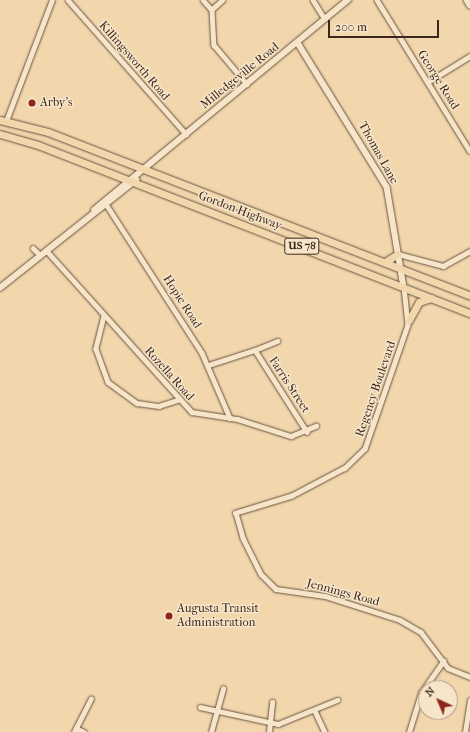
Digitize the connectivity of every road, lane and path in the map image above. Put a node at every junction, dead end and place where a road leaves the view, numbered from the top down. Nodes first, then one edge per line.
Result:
1 (52, 0) edge
2 (68, 0) edge
3 (203, 0) edge
4 (223, 0) edge
5 (313, 0) edge
6 (348, 0) edge
7 (377, 0) edge
8 (467, 0) edge
9 (470, 5) edge
10 (212, 10) junction
11 (325, 19) junction
12 (298, 43) junction
13 (470, 56) edge
14 (428, 82) junction
15 (247, 84) junction
16 (3, 121) edge
17 (0, 134) edge
18 (186, 134) junction
19 (470, 151) edge
20 (146, 169) junction
21 (131, 180) junction
22 (106, 204) junction
23 (94, 210) junction
24 (33, 248) dead end
25 (46, 250) junction
26 (470, 251) edge
27 (398, 254) junction
28 (40, 255) junction
29 (385, 262) junction
30 (400, 268) junction
31 (404, 287) junction
32 (0, 288) edge
33 (470, 296) edge
34 (435, 299) junction
35 (470, 312) edge
36 (104, 316) junction
37 (409, 320) junction
38 (277, 341) dead end
39 (255, 350) junction
40 (209, 365) junction
41 (178, 400) junction
42 (230, 418) junction
43 (316, 426) dead end
44 (307, 432) junction
45 (236, 512) joint
46 (443, 661) junction
47 (470, 677) edge
48 (223, 689) dead end
49 (91, 699) dead end
50 (337, 700) dead end
51 (470, 700) edge
52 (272, 702) dead end
53 (200, 707) dead end
54 (216, 711) junction
55 (315, 711) junction
56 (270, 724) junction
57 (75, 730) edge
58 (84, 732) edge
59 (211, 732) edge
60 (270, 732) edge
61 (325, 732) edge
62 (409, 732) edge
63 (465, 732) edge

1 - 16 street
2 - 18 street, Killingsworth Road
3 - 10 street
4 - 10 street
5 - 11 street
6 - 11 street, Milledgeville Road
7 - 14 street, George Road
8 - 9 street
10 - 15 street
11 - 12 street, Milledgeville Road
12 - 15 street, Milledgeville Road
12 - 27 street, Thomas Lane
13 - 14 street
14 - 19 street, George Road
15 - 18 street, Milledgeville Road
16 - 20 highway, Gordon Highway / US 78
17 - 21 highway, Gordon Highway / US 78
18 - 20 street, Milledgeville Road
20 - 21 street, Milledgeville Road
20 - 29 highway, Gordon Highway / US 78
21 - 22 street, Milledgeville Road
21 - 23 street, Milledgeville Road
21 - 31 highway, Gordon Highway / US 78
22 - 23 street, Milledgeville Road
22 - 40 street, Hopie Road
23 - 25 street, Milledgeville Road
24 - 28 street
25 - 28 street, Milledgeville Road
25 - 36 street, Rozella Road
26 - 27 street
27 - 29 highway
27 - 30 street, Thomas Lane
28 - 32 street, Milledgeville Road
29 - 30 highway, Gordon Highway / US 78
30 - 31 street, Thomas Lane
30 - 33 highway, Gordon Highway / US 78
31 - 34 highway, Gordon Highway / US 78
31 - 37 street, Regency Boulevard
34 - 35 highway, Gordon Highway / US 78
34 - 37 highway
36 - 41 street, Rozella Road
36 - 41 street
37 - 45 street, Regency Boulevard
38 - 39 street, Farris Street
39 - 40 street, Farris Street
39 - 44 street, Farris Street
40 - 42 street, Hopie Road
41 - 42 street, Rozella Road
42 - 44 street, Rozella Road
43 - 44 street, Rozella Road
45 - 46 street, Jennings Road
46 - 47 street, Jennings Road
46 - 62 street
48 - 54 street
49 - 57 street
50 - 55 street
51 - 63 street
52 - 56 street
53 - 54 street
54 - 56 street
54 - 59 street
55 - 56 street
55 - 61 street
56 - 60 street
57 - 58 street

